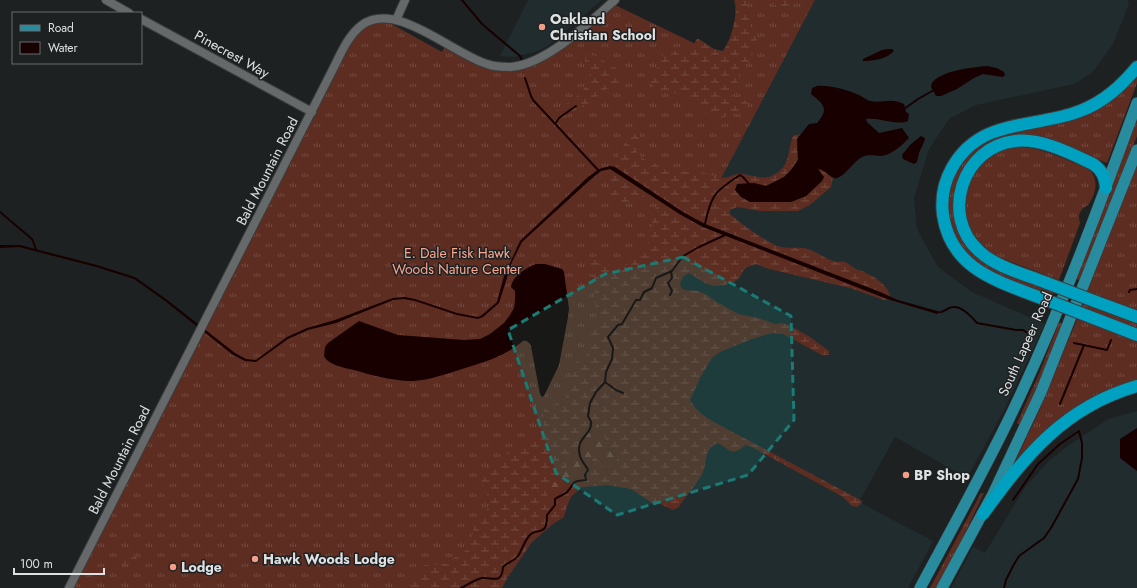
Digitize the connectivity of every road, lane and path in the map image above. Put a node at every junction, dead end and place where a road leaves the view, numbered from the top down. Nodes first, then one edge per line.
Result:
1 (106, 0) edge
2 (405, 0) edge
3 (615, 0) edge
4 (127, 12) edge
5 (142, 20) edge
6 (396, 20) junction
7 (1137, 66) edge
8 (1137, 103) edge
9 (312, 112) junction
10 (1137, 150) edge
11 (1106, 188) junction
12 (1137, 317) edge
13 (1137, 335) edge
14 (1137, 386) edge
15 (1007, 424) junction
16 (1020, 438) junction
17 (982, 514) junction
18 (69, 588) edge
19 (920, 588) edge
20 (942, 588) edge

1 - 4 street
2 - 6 street
3 - 6 street, Bald Mountain Road
5 - 9 street, Pinecrest Way
6 - 9 street, Bald Mountain Road
7 - 13 highway, bridge
8 - 11 main road, South Lapeer Road
9 - 18 street, Bald Mountain Road
10 - 16 main road
11 - 12 highway, bridge
11 - 15 main road, South Lapeer Road
14 - 17 highway
15 - 16 main road
15 - 19 main road, South Lapeer Road
16 - 17 main road
17 - 20 main road

